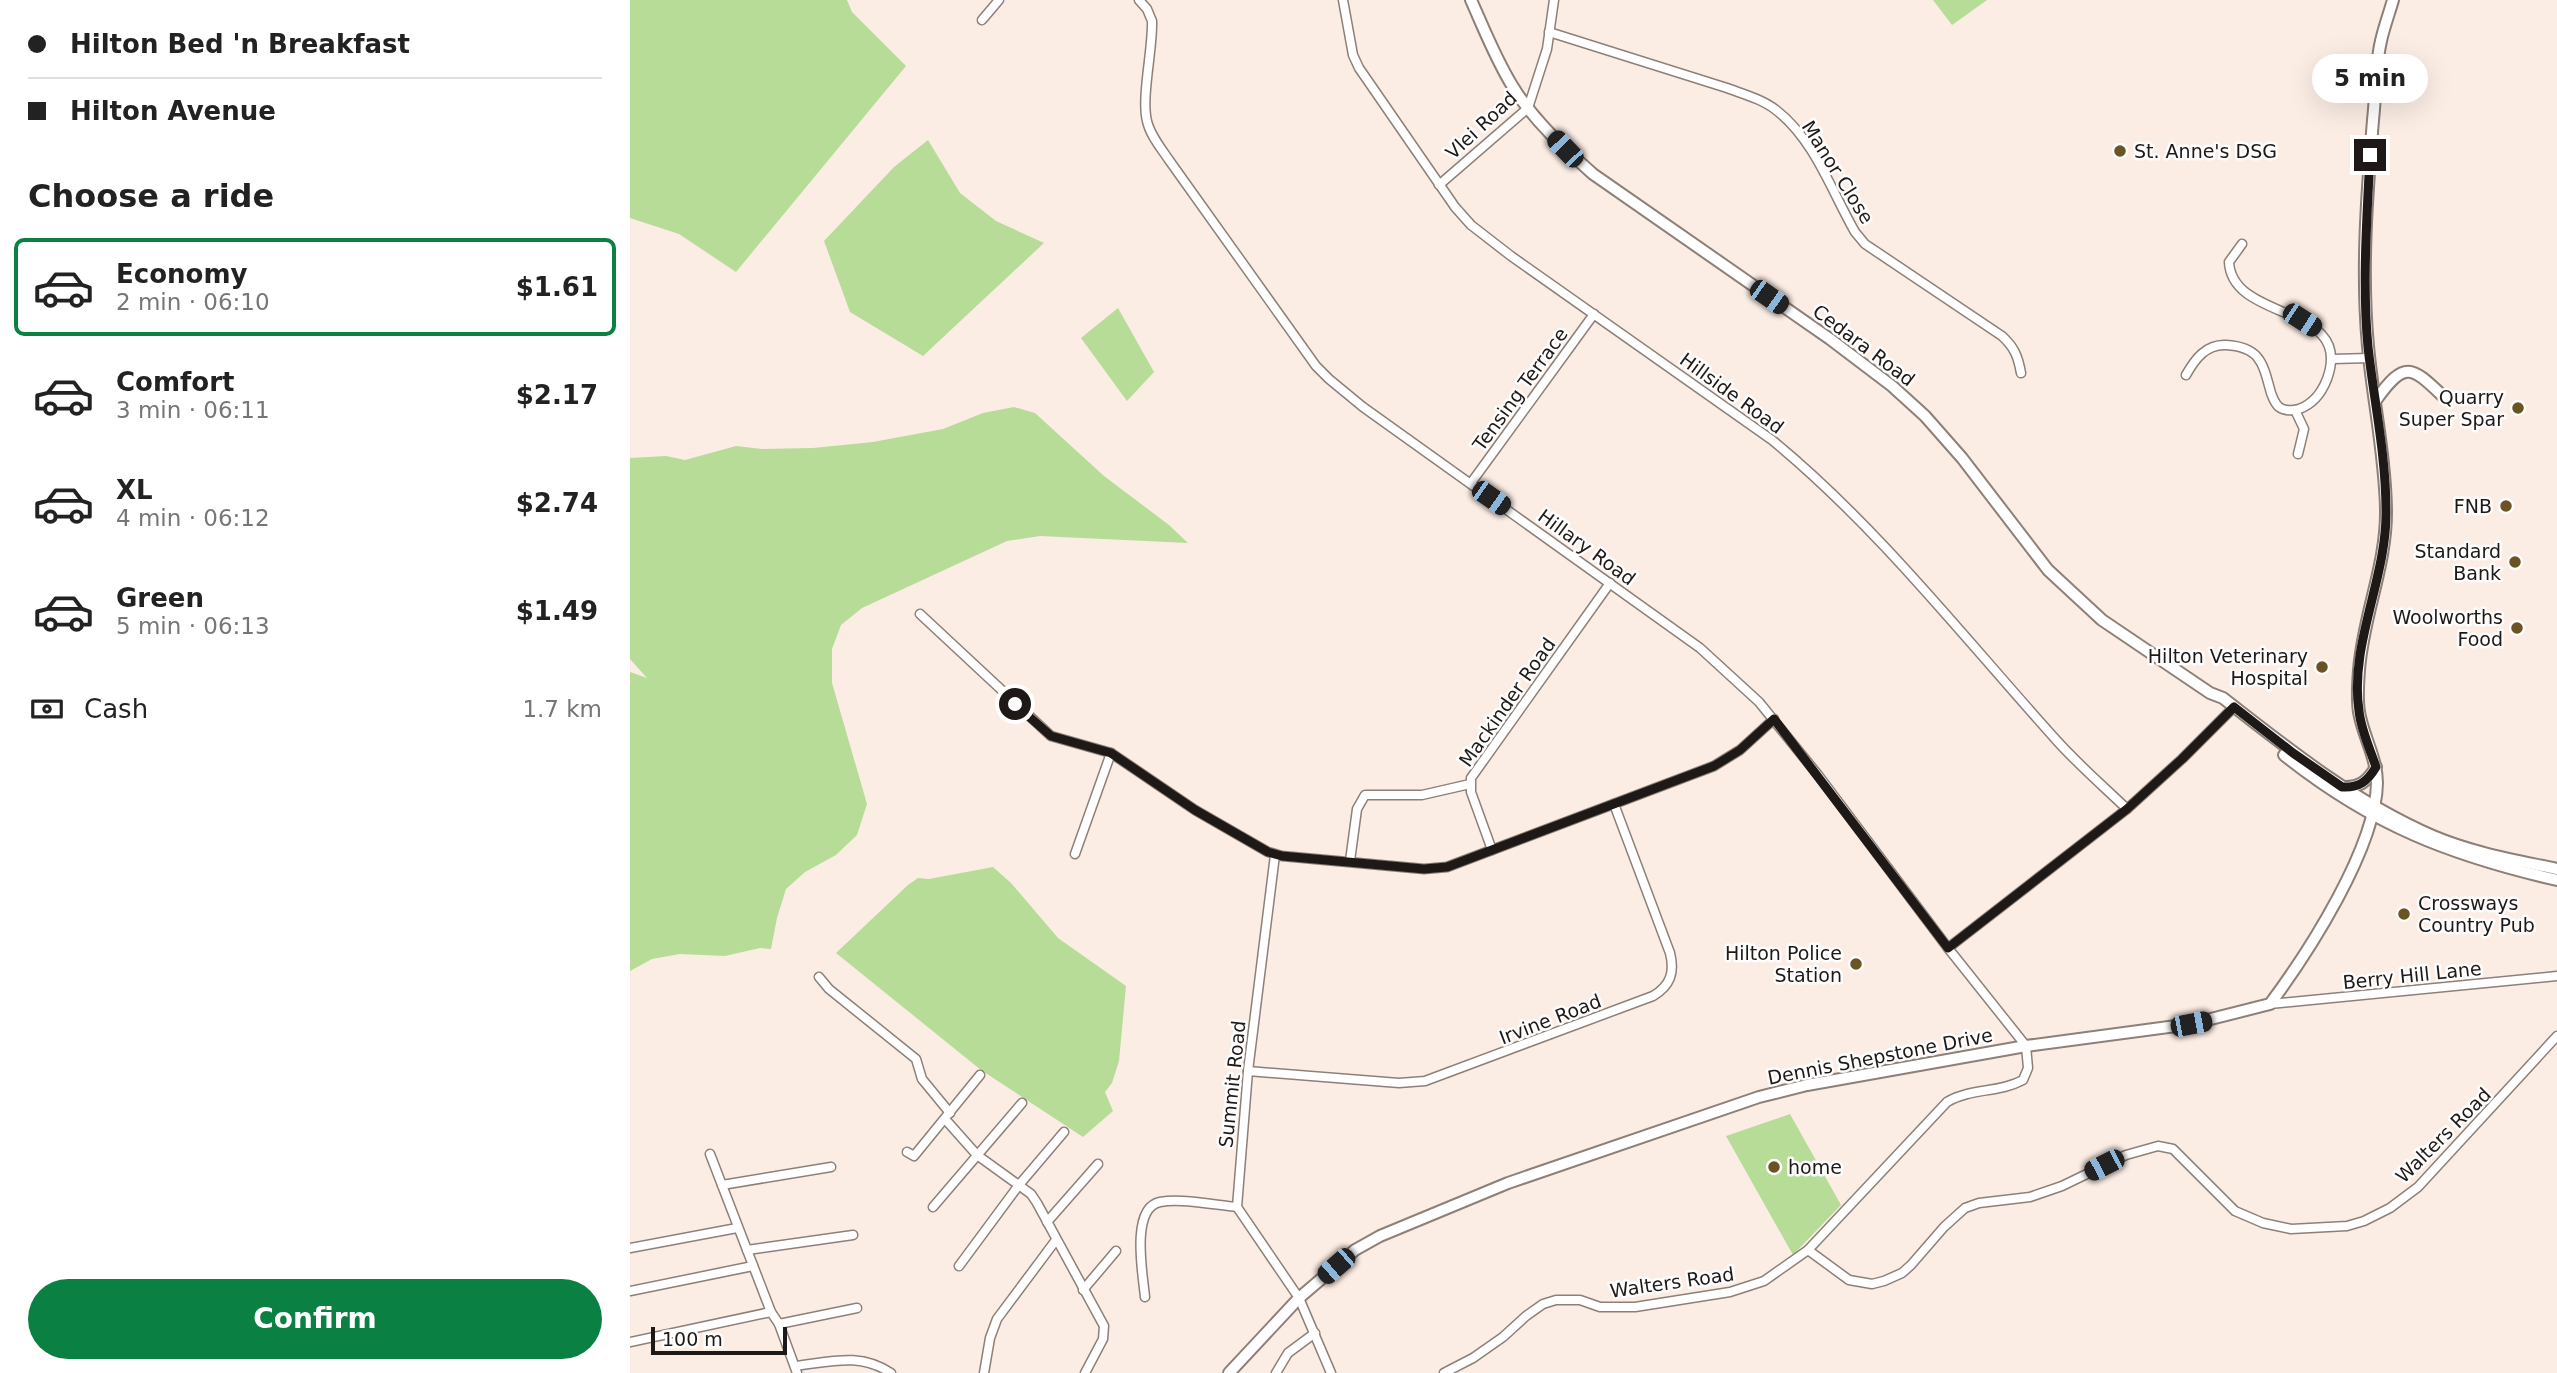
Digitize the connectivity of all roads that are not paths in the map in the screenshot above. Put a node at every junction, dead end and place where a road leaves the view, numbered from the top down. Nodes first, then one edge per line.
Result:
1 (999, 0) edge
2 (1139, 0) edge
3 (1343, 0) edge
4 (1471, 0) edge
5 (1554, 0) edge
6 (2393, 0) edge
7 (982, 20) dead end
8 (1549, 32) junction
9 (1528, 108) junction
10 (1439, 185) junction
11 (2242, 244) dead end
12 (1594, 314) junction
13 (2370, 358) junction
14 (2332, 359) junction
15 (2021, 373) dead end
16 (2186, 375) dead end
17 (2446, 398) dead end
18 (2376, 400) junction
19 (2295, 410) junction
20 (2298, 454) dead end
21 (1471, 484) junction
22 (1610, 583) junction
23 (920, 614) dead end
24 (2232, 710) junction
25 (1774, 719) junction
26 (1111, 753) junction
27 (2376, 767) junction
28 (1470, 784) junction
29 (2342, 787) junction
30 (1614, 803) junction
31 (2127, 809) junction
32 (2372, 810) junction
33 (1492, 850) junction
34 (1075, 853) dead end
35 (1275, 855) junction
36 (1350, 861) junction
37 (2557, 869) edge
38 (2557, 880) edge
39 (1948, 948) junction
40 (2557, 976) edge
41 (818, 977) dead end
42 (2270, 1004) junction
43 (2557, 1037) edge
44 (2026, 1046) junction
45 (1248, 1071) junction
46 (980, 1075) dead end
47 (1022, 1103) dead end
48 (948, 1116) junction
49 (1064, 1132) dead end
50 (906, 1152) dead end
51 (710, 1154) dead end
52 (977, 1155) junction
53 (1098, 1164) dead end
54 (831, 1167) dead end
55 (722, 1185) junction
56 (1019, 1185) junction
57 (1237, 1207) junction
58 (933, 1208) dead end
59 (1047, 1222) junction
60 (737, 1228) junction
61 (853, 1235) dead end
62 (1056, 1240) junction
63 (630, 1248) edge
64 (747, 1250) junction
65 (1808, 1250) junction
66 (1116, 1251) dead end
67 (753, 1266) junction
68 (959, 1266) dead end
69 (1083, 1290) junction
70 (630, 1291) edge
71 (1145, 1297) dead end
72 (1299, 1298) junction
73 (857, 1308) dead end
74 (771, 1312) junction
75 (779, 1324) junction
76 (1315, 1333) junction
77 (630, 1342) edge
78 (796, 1370) edge
79 (891, 1373) edge
80 (984, 1373) edge
81 (1085, 1373) edge
82 (1229, 1373) edge
83 (1276, 1373) edge
84 (1331, 1373) edge
85 (1444, 1373) edge

1 - 7 street
2 - 21 street, Hillary Road
3 - 10 street, Hillside Road
4 - 9 street, Cedara Road
5 - 8 street, Vlei Road
6 - 13 street
8 - 9 street, Vlei Road
8 - 15 street, Manor Close
9 - 10 street, Vlei Road
9 - 24 street, Cedara Road
10 - 12 street, Hillside Road
11 - 14 street
12 - 21 street, Tensing Terrace
12 - 31 street, Hillside Road
13 - 14 street
13 - 18 street
14 - 19 street
16 - 19 street
17 - 18 street
18 - 27 street
19 - 20 street
21 - 22 street, Hillary Road
22 - 25 street, Hillary Road
22 - 28 street, Mackinder Road
23 - 26 street
24 - 29 street, Cedara Road
24 - 31 street
24 - 32 street, Cedara Road
25 - 30 street
25 - 39 street, Hillary Road
26 - 34 street
26 - 35 street
27 - 29 street
27 - 32 street
28 - 33 street, Mackinder Road
28 - 36 street
29 - 32 street, Cedara Road
30 - 33 street
30 - 45 street, Irvine Road
31 - 39 street
32 - 37 street
32 - 38 street
32 - 42 street
33 - 36 street
35 - 36 street
35 - 45 street, Summit Road
39 - 44 street, Hillary Road
40 - 42 street, Berry Hill Lane
41 - 48 street
42 - 44 street, Dennis Shepstone Drive
43 - 65 street, Walters Road
44 - 65 street
44 - 72 street, Dennis Shepstone Drive
45 - 57 street, Summit Road
46 - 48 street
47 - 52 street
48 - 50 street
48 - 52 street
49 - 56 street
51 - 55 street
52 - 56 street
52 - 58 street
53 - 59 street
54 - 55 street
55 - 60 street
56 - 59 street
56 - 68 street
57 - 71 street
57 - 72 street
59 - 62 street
60 - 63 street
60 - 64 street
61 - 64 street
62 - 69 street
62 - 80 street
64 - 67 street
65 - 85 street, Walters Road
66 - 69 street
67 - 70 street
67 - 74 street
69 - 81 street
72 - 76 street
72 - 82 street, Dennis Shepstone Drive
73 - 75 street
74 - 75 street
74 - 77 street
75 - 78 street
76 - 83 street
76 - 84 street
78 - 79 street

